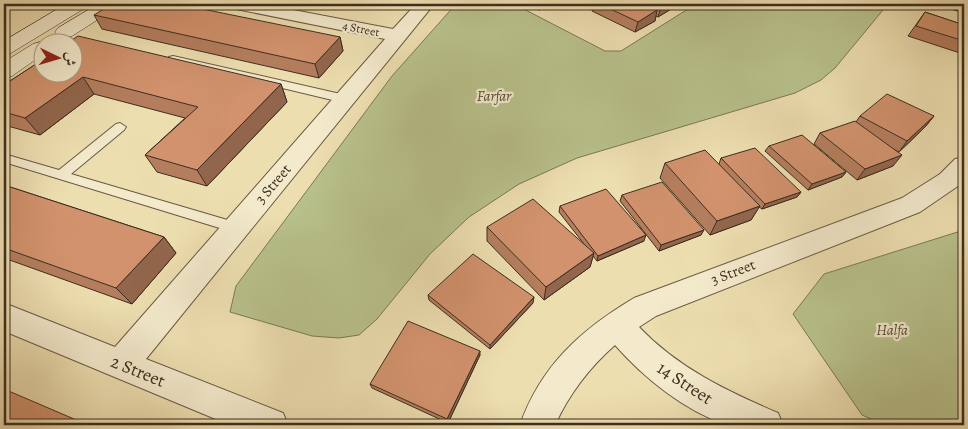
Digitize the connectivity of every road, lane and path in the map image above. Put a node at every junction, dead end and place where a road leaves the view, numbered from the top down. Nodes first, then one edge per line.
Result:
1 (80, 4) edge
2 (110, 4) edge
3 (236, 4) edge
4 (425, 4) edge
5 (66, 32) edge
6 (398, 36) junction
7 (4, 49) edge
8 (32, 53) edge
9 (159, 56) edge
10 (4, 71) edge
11 (345, 99) junction
12 (125, 129) dead end
13 (4, 158) edge
14 (964, 165) edge
15 (67, 177) junction
16 (236, 228) junction
17 (4, 317) edge
18 (616, 324) junction
19 (121, 364) junction
20 (261, 423) edge
21 (537, 425) edge
22 (766, 425) edge

1 - 7 street
2 - 5 street
3 - 6 street, 4 Street
4 - 6 street, 3 Street
6 - 11 street, 3 Street
8 - 10 street
9 - 11 lane
11 - 16 street, 3 Street
12 - 15 lane
13 - 15 lane
14 - 18 street, 3 Street
15 - 16 lane
16 - 19 street, 3 Street
17 - 19 street, 2 Street
18 - 21 street, 3 Street
18 - 22 street, 14 Street
19 - 20 street, 2 Street

